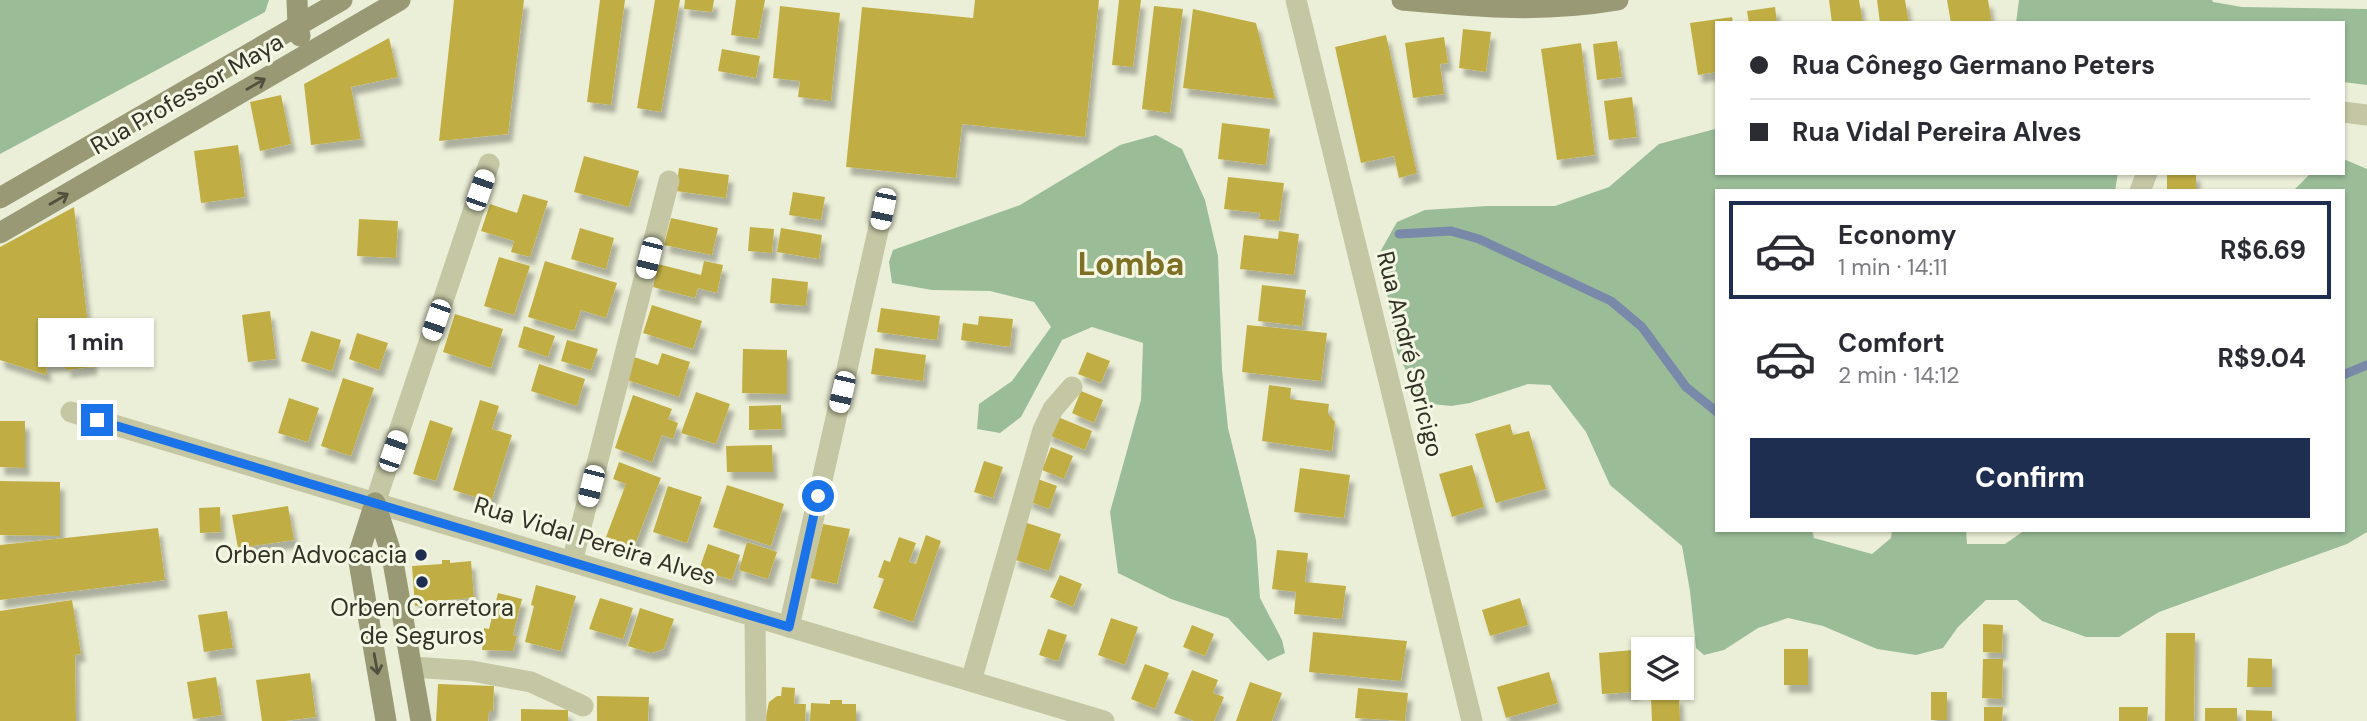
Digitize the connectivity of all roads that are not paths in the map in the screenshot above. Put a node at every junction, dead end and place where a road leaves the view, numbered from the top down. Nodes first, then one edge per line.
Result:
1 (297, 0) edge
2 (342, 0) edge
3 (400, 0) edge
4 (1296, 0) edge
5 (1402, 0) edge
6 (1618, 0) edge
7 (1593, 2) edge
8 (298, 26) junction
9 (305, 55) junction
10 (2345, 112) edge
11 (2367, 115) edge
12 (489, 164) dead end
13 (669, 181) dead end
14 (0, 198) edge
15 (883, 209) dead end
16 (0, 233) edge
17 (1072, 387) dead end
18 (71, 412) dead end
19 (375, 503) junction
20 (572, 562) junction
21 (755, 617) junction
22 (789, 627) junction
23 (412, 667) junction
24 (971, 681) junction
25 (583, 706) dead end
26 (1092, 719) edge
27 (386, 721) edge
28 (421, 721) edge
29 (756, 721) edge
30 (1472, 721) edge

1 - 8 main road
2 - 8 main road, Rua Professor Maya
3 - 9 main road, Rua Professor Maya
4 - 30 street, Rua André Spricigo
5 - 7 main road
6 - 7 main road
8 - 9 main road
8 - 14 main road, Rua Professor Maya
16 -> 9 main road, Rua Professor Maya
10 - 11 street
12 - 19 street
13 - 20 street
15 - 22 street
17 - 24 street
18 - 19 street, Rua Vidal Pereira Alves
19 - 20 street, Rua Vidal Pereira Alves
19 - 23 main road
19 -> 27 main road
20 - 21 street, Rua Vidal Pereira Alves
21 - 22 street, Rua Vidal Pereira Alves
21 - 29 street
22 - 24 street, Rua Vidal Pereira Alves
23 - 25 street
23 - 28 main road
24 - 26 street, Rua Vidal Pereira Alves

